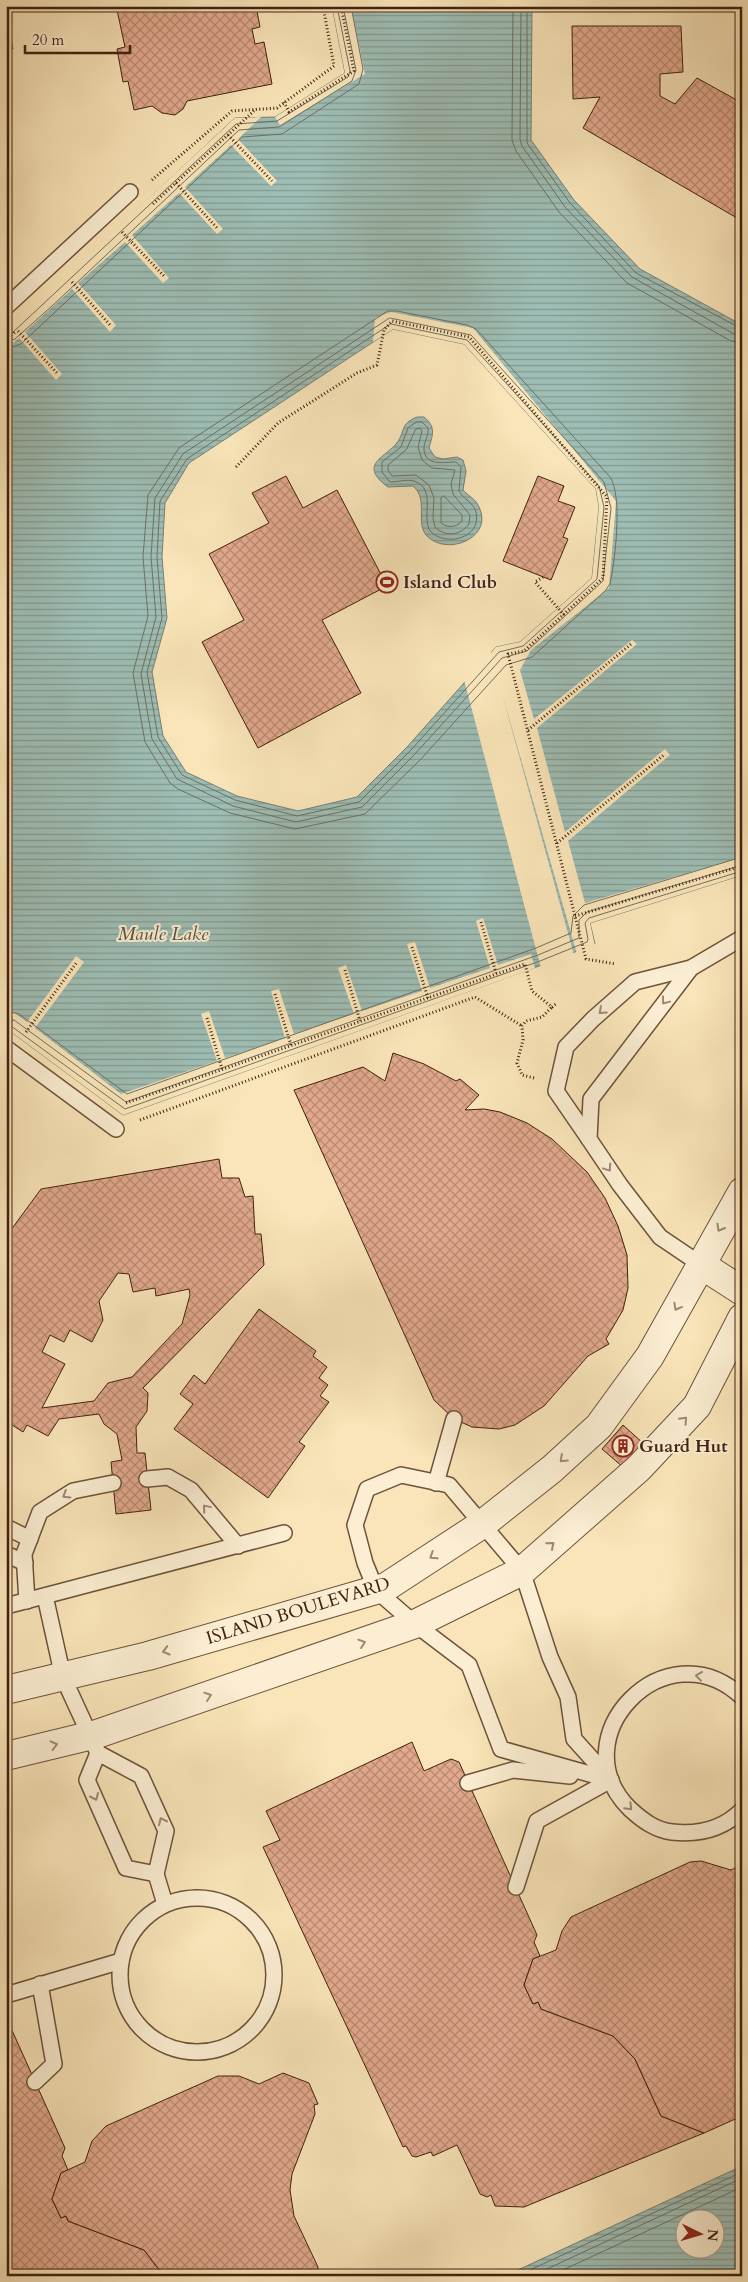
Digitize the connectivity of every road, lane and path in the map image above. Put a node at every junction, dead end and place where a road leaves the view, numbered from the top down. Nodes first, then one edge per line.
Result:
1 (323, 6) edge
2 (341, 6) edge
3 (284, 102) junction
4 (228, 135) dead end
5 (272, 181) dead end
6 (176, 183) dead end
7 (130, 192) joint
8 (218, 230) dead end
9 (122, 232) dead end
10 (165, 277) dead end
11 (70, 281) dead end
12 (6, 307) edge
13 (111, 326) dead end
14 (17, 330) dead end
15 (58, 374) dead end
16 (236, 466) dead end
17 (543, 577) dead end
18 (564, 615) junction
19 (631, 644) dead end
20 (528, 730) junction
21 (665, 754) dead end
22 (557, 843) junction
23 (742, 866) edge
24 (575, 916) junction
25 (481, 922) dead end
26 (742, 938) edge
27 (412, 947) dead end
28 (602, 961) dead end
29 (77, 962) dead end
30 (691, 968) junction
31 (345, 970) dead end
32 (496, 974) junction
33 (275, 994) dead end
34 (428, 998) junction
35 (557, 1003) dead end
36 (552, 1007) junction
37 (6, 1017) edge
38 (207, 1018) dead end
39 (360, 1021) junction
40 (522, 1026) junction
41 (26, 1032) junction
42 (34, 1038) dead end
43 (291, 1045) junction
44 (6, 1048) edge
45 (222, 1069) junction
46 (542, 1080) dead end
47 (122, 1104) dead end
48 (116, 1129) joint
49 (589, 1139) junction
50 (742, 1192) edge
51 (700, 1264) junction
52 (742, 1291) edge
53 (742, 1318) edge
54 (454, 1419) dead end
55 (147, 1479) dead end
56 (436, 1482) junction
57 (113, 1483) dead end
58 (484, 1523) junction
59 (6, 1527) edge
60 (284, 1533) dead end
61 (30, 1539) junction
62 (238, 1546) junction
63 (6, 1554) edge
64 (25, 1563) junction
65 (522, 1570) junction
66 (376, 1590) junction
67 (45, 1596) junction
68 (27, 1601) junction
69 (6, 1606) edge
70 (415, 1624) junction
71 (63, 1677) junction
72 (6, 1690) edge
73 (742, 1697) edge
74 (94, 1744) junction
75 (6, 1756) edge
76 (611, 1780) junction
77 (468, 1783) dead end
78 (742, 1810) edge
79 (156, 1874) junction
80 (516, 1887) dead end
81 (165, 1904) junction
82 (121, 1961) junction
83 (40, 1984) junction
84 (6, 1994) edge
85 (35, 2082) dead end

1 - 3 path
2 - 3 path
3 - 7 path
4 - 5 path
6 - 8 path
7 - 12 lane
9 - 10 path
11 - 13 path
14 - 15 path
16 - 18 path
17 - 18 path
18 - 20 path
19 - 20 path
20 - 22 path
21 - 22 path
22 - 24 path
23 - 24 path
24 - 28 path
25 - 32 path
26 - 30 lane
27 - 34 path
29 - 41 path
30 -> 49 lane
30 -> 49 lane
31 - 39 path
32 - 34 path
32 - 36 path
33 - 43 path
34 - 39 path
35 - 36 path
36 - 40 path
37 - 41 path
38 - 45 path
39 - 43 path
40 - 46 path
40 - 48 path
41 - 42 path
43 - 45 path
44 - 48 lane
45 - 47 path
49 -> 51 lane
50 -> 51 street, ISLAND BOULEVARD
51 - 52 street
51 -> 58 street, ISLAND BOULEVARD
65 -> 53 street
54 - 56 lane
62 -> 55 lane
56 - 58 lane
56 - 66 lane
57 -> 61 lane
58 - 65 lane
58 -> 66 street, ISLAND BOULEVARD
59 - 61 lane
60 - 62 lane
61 - 64 lane
62 - 67 lane
63 - 64 lane
64 - 68 lane
65 - 70 street
65 - 76 lane
66 - 70 lane
66 -> 71 street, ISLAND BOULEVARD
67 - 68 lane
67 - 71 lane
68 - 69 lane
74 -> 70 street
70 - 76 lane
71 - 72 street, ISLAND BOULEVARD
71 - 74 lane
73 -> 76 lane
75 -> 74 street
79 -> 74 lane
74 -> 79 lane
76 - 77 lane
76 -> 78 lane
76 - 80 lane
79 - 81 lane
81 - 82 lane
81 - 82 lane
82 - 83 lane
83 - 84 lane
83 - 85 lane

